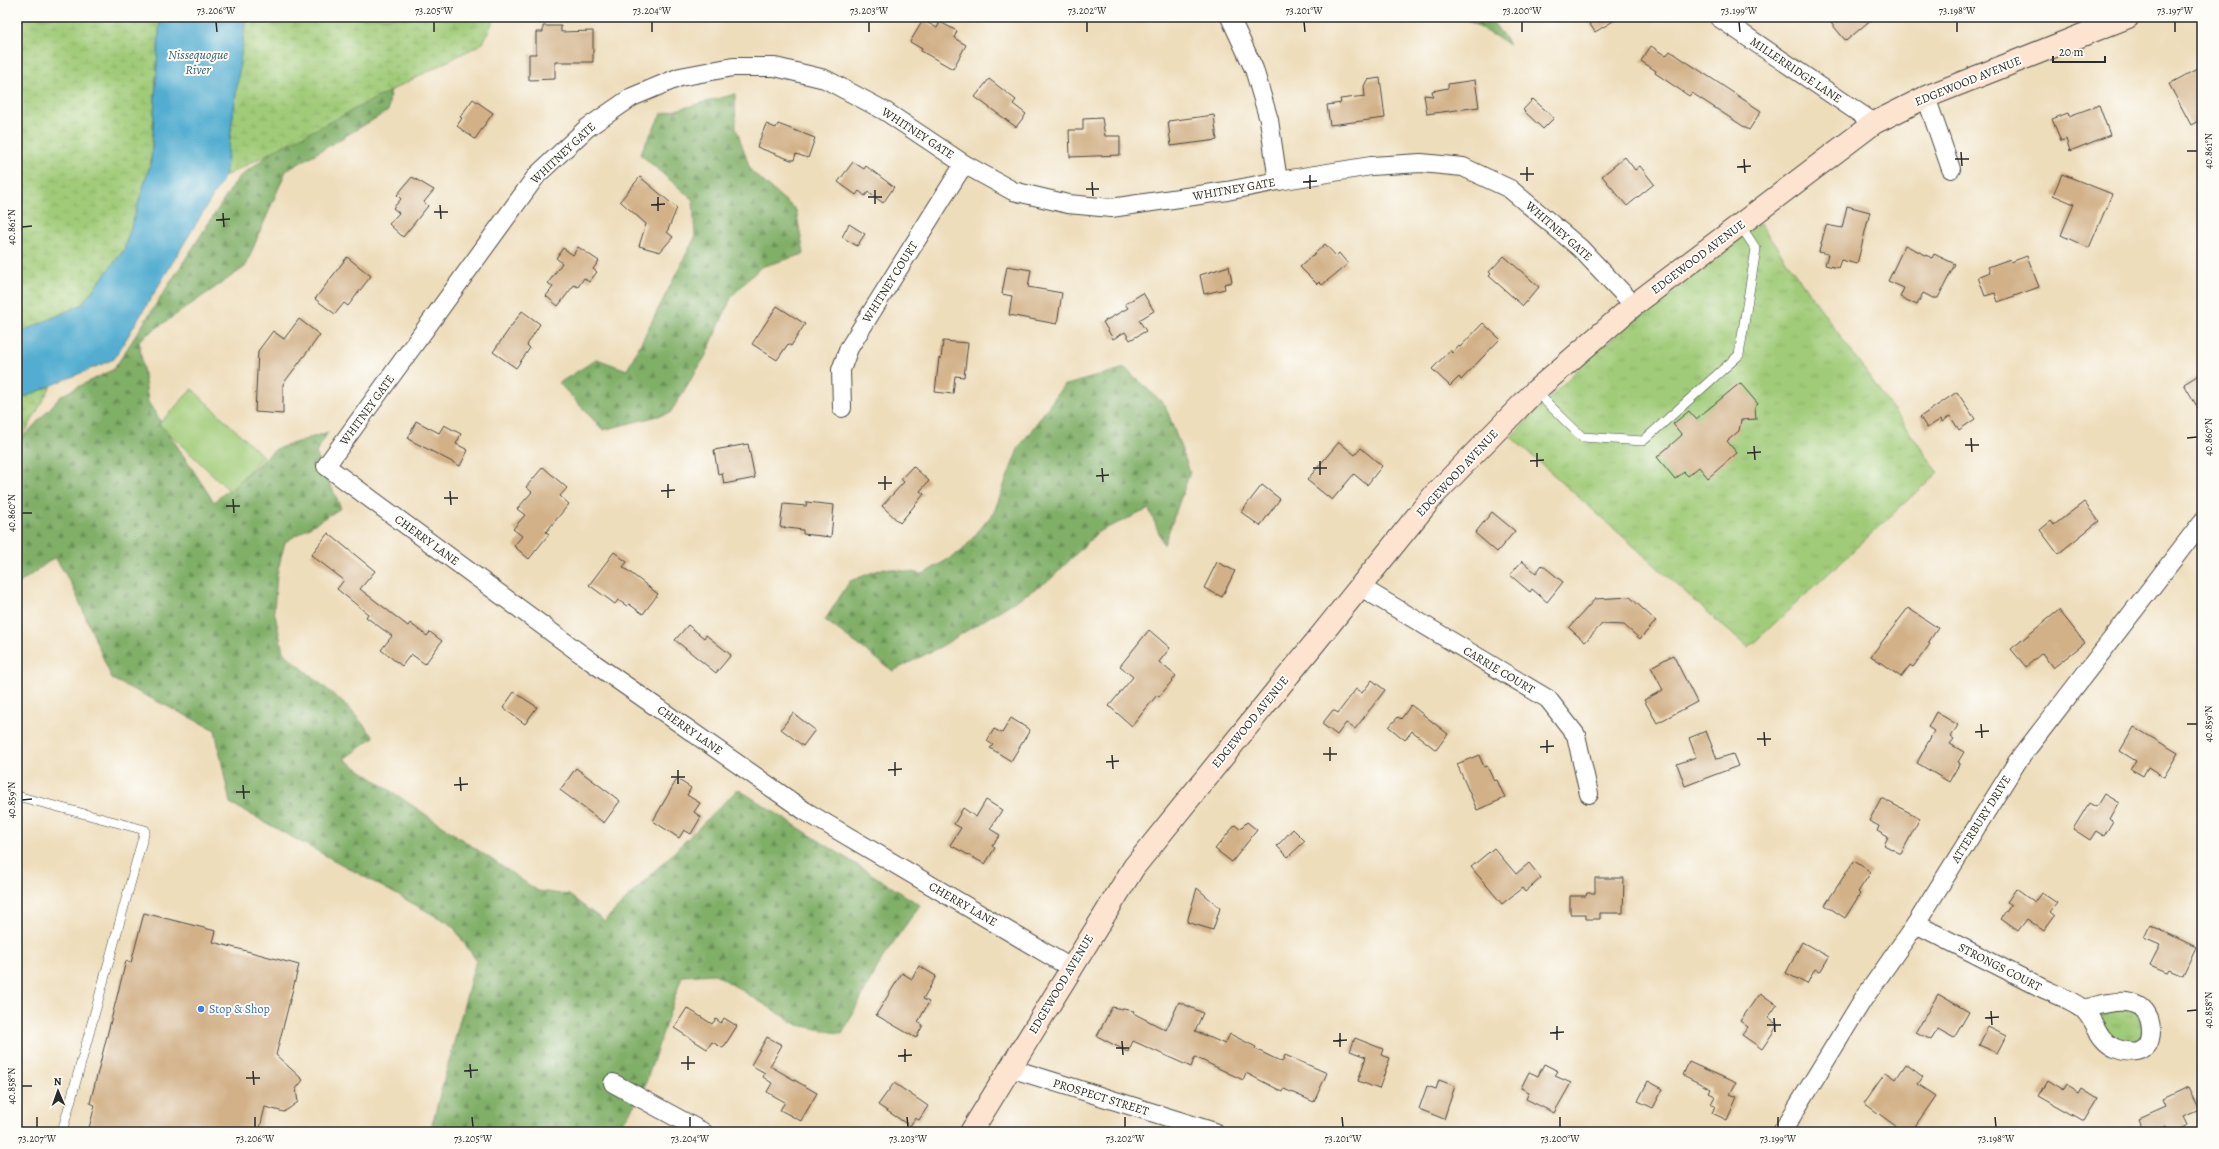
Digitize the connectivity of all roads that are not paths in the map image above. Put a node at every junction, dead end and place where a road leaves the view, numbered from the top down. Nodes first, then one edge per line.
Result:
1 (1230, 17) edge
2 (1718, 17) edge
3 (2128, 17) edge
4 (1926, 97) junction
5 (1874, 123) junction
6 (964, 164) junction
7 (1951, 169) dead end
8 (1278, 181) junction
9 (1740, 224) junction
10 (1634, 305) junction
11 (1535, 391) junction
12 (842, 408) dead end
13 (326, 466) joint
14 (2202, 522) edge
15 (1359, 586) junction
16 (1590, 794) dead end
17 (17, 796) edge
18 (1916, 924) junction
19 (1071, 968) junction
20 (2083, 1009) dead end
21 (1010, 1068) junction
22 (613, 1083) dead end
23 (62, 1132) edge
24 (703, 1132) edge
25 (971, 1132) edge
26 (1215, 1132) edge
27 (1782, 1132) edge

1 - 8 street
2 - 5 street, MILLERRIDGE LANE
3 - 4 main road, EDGEWOOD AVENUE
4 - 5 main road, EDGEWOOD AVENUE
4 - 7 street
5 - 9 main road, EDGEWOOD AVENUE
6 - 8 street, WHITNEY GATE
6 - 12 street, WHITNEY COURT
6 - 13 street, WHITNEY GATE
8 - 10 street, WHITNEY GATE
9 - 10 main road, EDGEWOOD AVENUE
9 - 11 lane
10 - 11 main road, EDGEWOOD AVENUE
11 - 15 main road, EDGEWOOD AVENUE
13 - 19 street, CHERRY LANE
14 - 18 street, ATTERBURY DRIVE
15 - 16 street, CARRIE COURT
15 - 19 main road, EDGEWOOD AVENUE
17 - 23 lane
18 - 20 street, STRONGS COURT
18 - 27 street, ATTERBURY DRIVE
19 - 21 main road, EDGEWOOD AVENUE
21 - 25 main road, EDGEWOOD AVENUE
21 - 26 street, PROSPECT STREET
22 - 24 street

